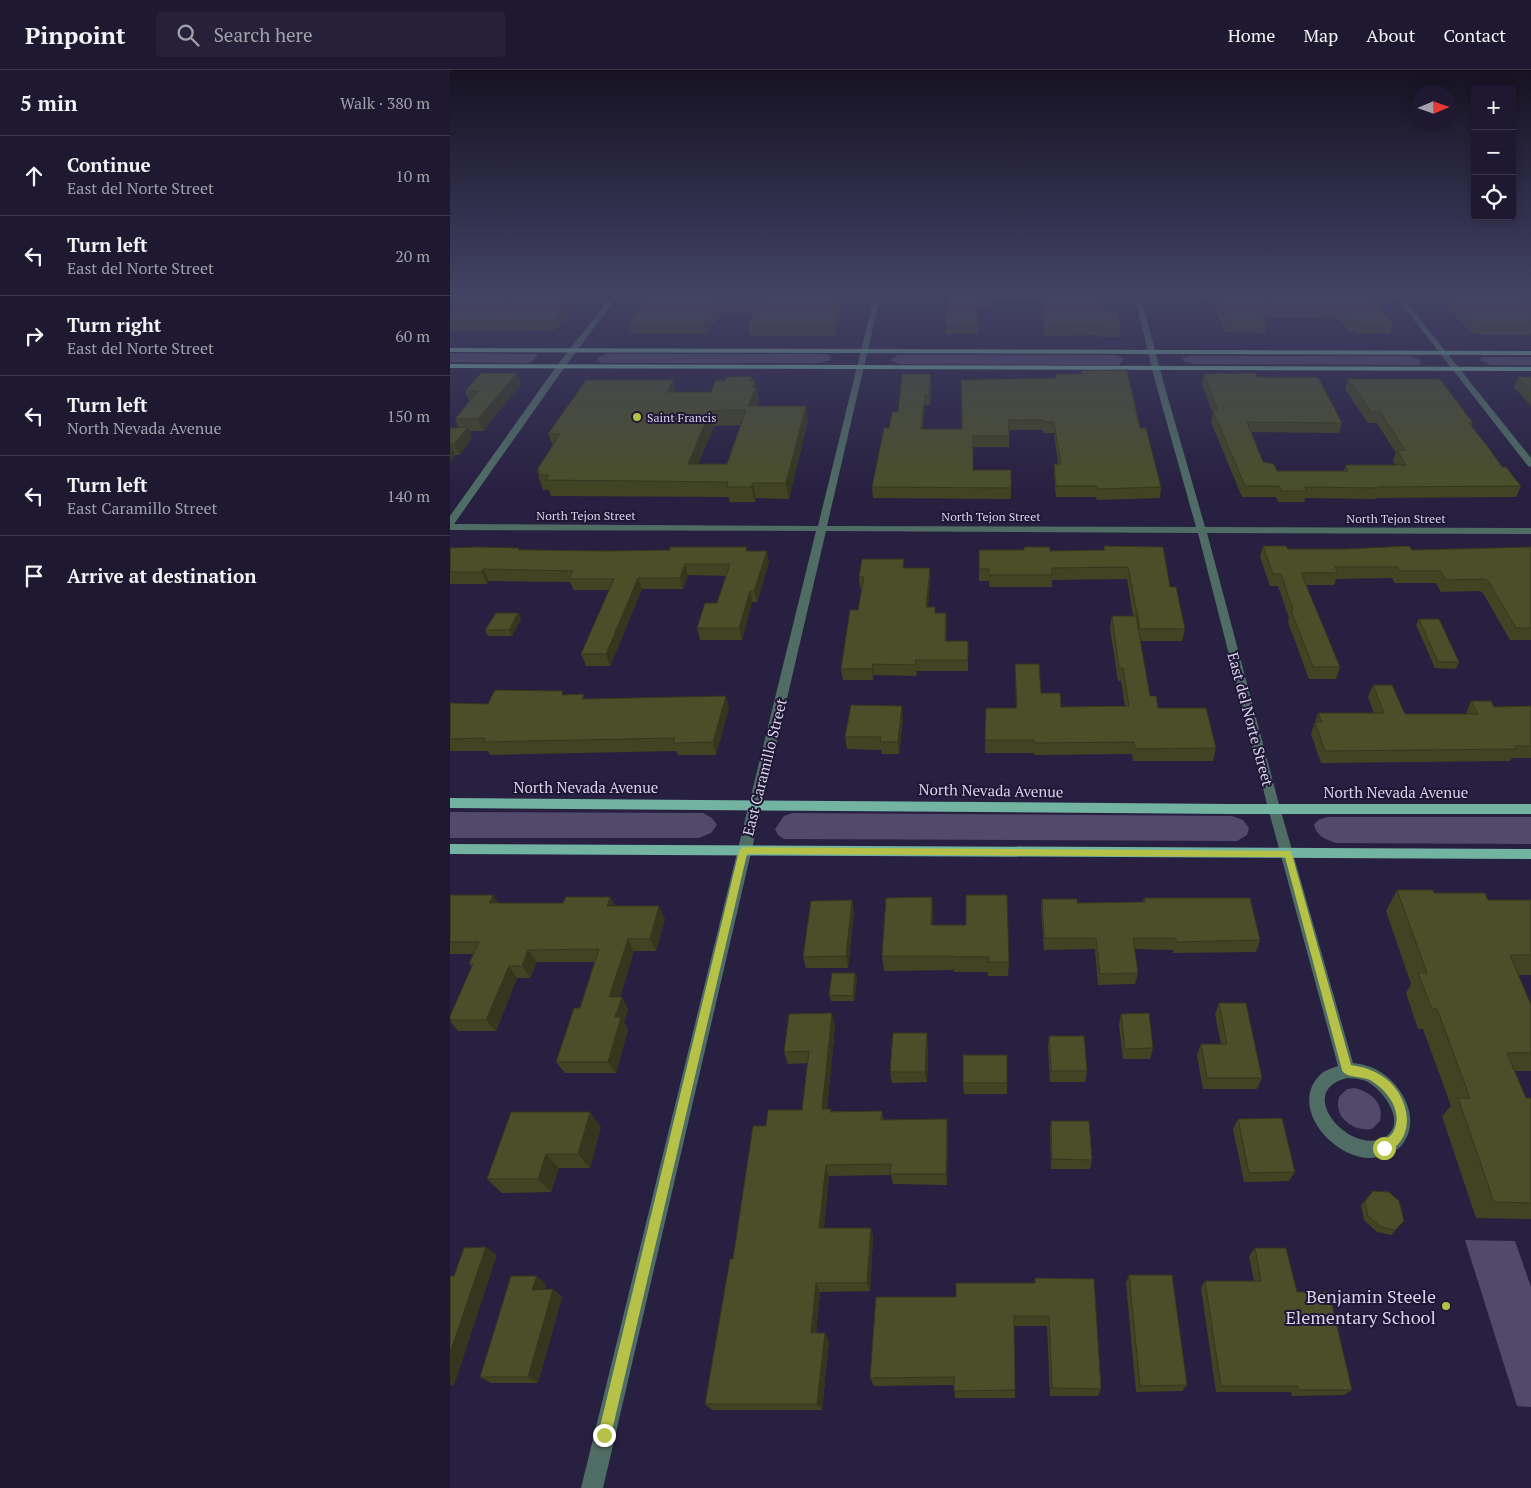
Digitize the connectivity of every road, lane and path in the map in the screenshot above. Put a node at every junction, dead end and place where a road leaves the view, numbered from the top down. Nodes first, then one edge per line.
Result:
1 (566, 359) edge
2 (861, 359) edge
3 (1153, 359) edge
4 (1450, 359) edge
5 (450, 366) edge
6 (561, 366) junction
7 (859, 367) junction
8 (1155, 368) junction
9 (1457, 369) junction
10 (1531, 369) edge
11 (1531, 464) edge
12 (450, 525) edge
13 (822, 528) junction
14 (1201, 530) junction
15 (1531, 531) edge
16 (450, 803) edge
17 (756, 804) junction
18 (1274, 808) junction
19 (1531, 809) edge
20 (450, 849) edge
21 (743, 851) junction
22 (1288, 854) junction
23 (1531, 854) edge
24 (1347, 1070) junction
25 (592, 1488) edge

1 - 6 street
2 - 7 street, East Caramillo Street
3 - 8 street, East del Norte Street
4 - 9 street
5 - 6 main road
6 - 7 main road
6 - 12 street
7 - 8 main road
7 - 13 street, East Caramillo Street
8 - 9 main road
8 - 14 street, East del Norte Street
9 - 10 main road
9 - 11 street
12 - 13 street, North Tejon Street
13 - 14 street, North Tejon Street
13 - 17 street, East Caramillo Street
14 - 15 street, North Tejon Street
14 - 18 street, East del Norte Street
16 - 17 main road, North Nevada Avenue
17 - 18 main road, North Nevada Avenue
17 - 21 street, East Caramillo Street
18 - 19 main road, North Nevada Avenue
18 - 22 street, East del Norte Street
20 - 21 main road
21 - 22 main road
21 - 25 street, East Caramillo Street
22 - 23 main road
22 - 24 street, East del Norte Street
24 - 24 street

